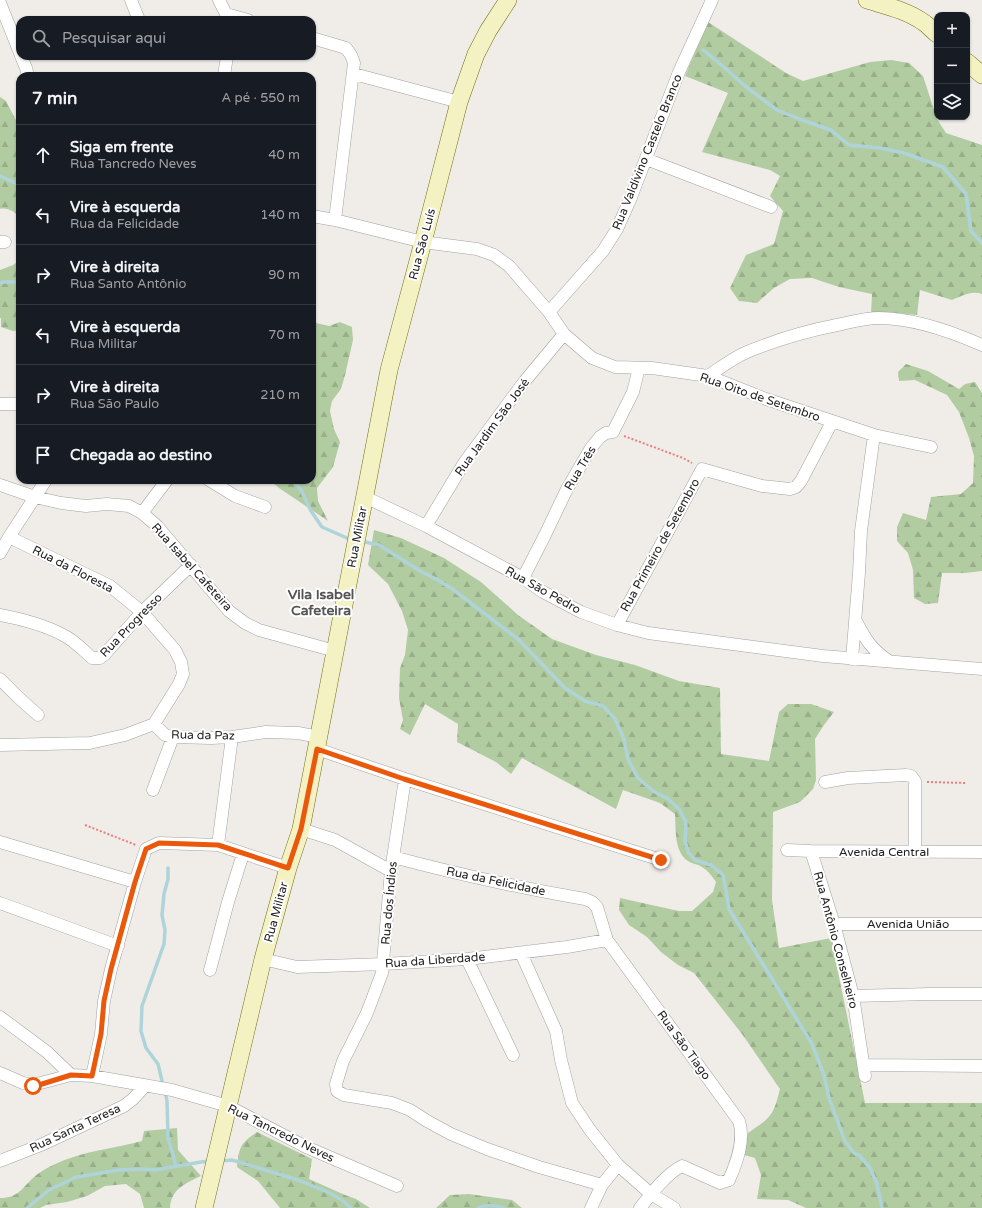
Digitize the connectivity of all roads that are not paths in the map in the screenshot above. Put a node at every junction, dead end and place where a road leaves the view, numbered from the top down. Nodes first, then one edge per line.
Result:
1 (131, 0) edge
2 (219, 0) edge
3 (508, 0) edge
4 (712, 0) edge
5 (867, 0) edge
6 (0, 3) edge
7 (137, 16) edge
8 (227, 16) edge
9 (934, 31) edge
10 (316, 39) edge
11 (16, 43) edge
12 (23, 60) edge
13 (226, 60) edge
14 (970, 65) edge
15 (27, 72) edge
16 (225, 72) edge
17 (354, 74) junction
18 (982, 75) edge
19 (459, 102) junction
20 (646, 159) junction
21 (771, 207) dead end
22 (316, 217) edge
23 (335, 220) junction
24 (423, 242) junction
25 (549, 312) junction
26 (564, 334) junction
27 (982, 345) edge
28 (639, 368) junction
29 (708, 376) junction
30 (0, 404) edge
31 (16, 404) edge
32 (832, 422) junction
33 (874, 435) junction
34 (931, 447) dead end
35 (43, 484) edge
36 (164, 484) edge
37 (216, 484) edge
38 (0, 485) edge
39 (35, 497) junction
40 (365, 497) junction
41 (265, 506) dead end
42 (142, 513) junction
43 (426, 526) junction
44 (9, 537) junction
45 (0, 553) edge
46 (191, 565) junction
47 (523, 578) junction
48 (142, 612) junction
49 (0, 615) edge
50 (856, 622) junction
51 (617, 625) junction
52 (872, 647) junction
53 (335, 651) junction
54 (852, 659) junction
55 (868, 660) junction
56 (890, 661) junction
57 (982, 669) edge
58 (0, 679) edge
59 (38, 715) dead end
60 (154, 724) junction
61 (173, 737) junction
62 (232, 737) junction
63 (318, 743) junction
64 (0, 745) edge
65 (404, 779) junction
66 (825, 782) dead end
67 (154, 790) dead end
68 (301, 829) junction
69 (0, 842) edge
70 (218, 845) junction
71 (787, 850) dead end
72 (811, 851) junction
73 (916, 852) junction
74 (982, 852) edge
75 (243, 854) junction
76 (393, 856) junction
77 (661, 860) dead end
78 (288, 868) junction
79 (391, 871) junction
80 (135, 882) junction
81 (0, 903) edge
82 (597, 907) joint
83 (834, 924) junction
84 (982, 924) edge
85 (607, 940) junction
86 (118, 946) junction
87 (521, 953) junction
88 (263, 959) junction
89 (467, 959) junction
90 (384, 964) junction
91 (210, 970) dead end
92 (982, 994) edge
93 (853, 996) junction
94 (0, 1017) edge
95 (513, 1055) dead end
96 (982, 1066) edge
97 (71, 1075) junction
98 (92, 1076) junction
99 (1, 1078) edge
100 (150, 1087) junction
101 (228, 1106) junction
102 (0, 1161) edge
103 (618, 1165) junction
104 (602, 1185) junction
105 (397, 1186) dead end
106 (651, 1194) junction
107 (204, 1208) edge
108 (591, 1208) edge
109 (640, 1208) edge
110 (674, 1208) edge

1 - 7 street
2 - 8 street
3 - 19 street, Rua São Luís
4 - 20 street, Rua Valdívino Castelo Branco
5 - 9 street
6 - 11 street
10 - 17 street
12 - 15 street
13 - 16 street
14 - 18 street
17 - 19 street
17 - 23 street
19 - 24 street, Rua São Luís
20 - 21 street
20 - 25 street, Rua Valdívino Castelo Branco
22 - 23 street, Rua Oito de Setembro
23 - 24 street, Rua Oito de Setembro
24 - 25 street, Rua Oito de Setembro
24 - 40 street, Rua São Luís
25 - 26 street, Rua Oito de Setembro
26 - 28 street, Rua Oito de Setembro
26 - 43 street, Rua Jardim São José
27 - 29 street
28 - 29 street, Rua Oito de Setembro
28 - 47 street, Rua Três
29 - 32 street, Rua Oito de Setembro
30 - 31 street
32 - 33 street, Rua Oito de Setembro
32 - 51 street, Rua Primeiro de Setembro
33 - 34 street, Rua Oito de Setembro
33 - 50 street
35 - 39 street
36 - 42 street
37 - 41 street
38 - 39 street, Rua Isabel Cafeteira
39 - 42 street, Rua Isabel Cafeteira
39 - 44 street
40 - 43 street, Rua São Pedro
40 - 53 street, Rua Militar
42 - 46 street, Rua Isabel Cafeteira
43 - 47 street, Rua São Pedro
44 - 45 street
44 - 48 street, Rua da Floresta
46 - 48 street, Rua Progresso
46 - 53 street, Rua Isabel Cafeteira
47 - 51 street, Rua São Pedro
48 - 49 street, Rua Progresso
48 - 60 street, Rua da Floresta
50 - 52 street
50 - 54 street
51 - 54 street, Rua São Pedro
52 - 55 street
52 - 56 street
53 - 63 street, Rua Militar
54 - 55 street, Rua São Pedro
55 - 56 street, Rua São Pedro
56 - 57 street, Rua São Pedro
58 - 59 street
60 - 61 street, Rua da Paz
60 - 64 street
61 - 62 street, Rua da Paz
61 - 67 street
62 - 63 street, Rua da Paz
62 - 70 street
63 - 65 street, Rua da Paz
63 - 68 street, Rua Militar
65 - 76 street, Rua dos Índios
65 - 77 street, Rua da Paz
66 - 73 street
68 - 78 street, Rua Militar
68 - 79 street
69 - 80 street
70 - 75 street
70 - 80 street
71 - 72 street, Avenida Central
72 - 73 street, Avenida Central
72 - 83 street, Rua Antônio Conselheiro
73 - 74 street, Avenida Central
75 - 78 street
75 - 91 street
76 - 79 street, Rua dos Índios
76 - 82 street, Rua da Felicidade
78 - 88 street, Rua Militar
79 - 90 street, Rua dos Índios
80 - 86 street
81 - 86 street
82 - 85 street, Rua São Tiago
83 - 84 street, Avenida União
83 - 93 street, Rua Antônio Conselheiro
85 - 87 street, Rua da Liberdade
85 - 106 street, Rua São Tiago
86 - 98 street
87 - 89 street, Rua da Liberdade
87 - 103 street
88 - 90 street, Rua da Liberdade
88 - 101 street, Rua Militar
89 - 90 street, Rua da Liberdade
89 - 95 street
90 - 104 street, Rua dos Índios
92 - 93 street
93 - 96 street, Rua Antônio Conselheiro
94 - 97 street
97 - 98 street, Rua Tancredo Neves
97 - 99 street, Rua Tancredo Neves
98 - 100 street, Rua Tancredo Neves
100 - 101 street, Rua Tancredo Neves
100 - 102 street, Rua Santa Teresa
101 - 105 street, Rua Tancredo Neves
101 - 107 street, Rua Militar
103 - 104 street
103 - 106 street
104 - 108 street
106 - 109 street
106 - 110 street

